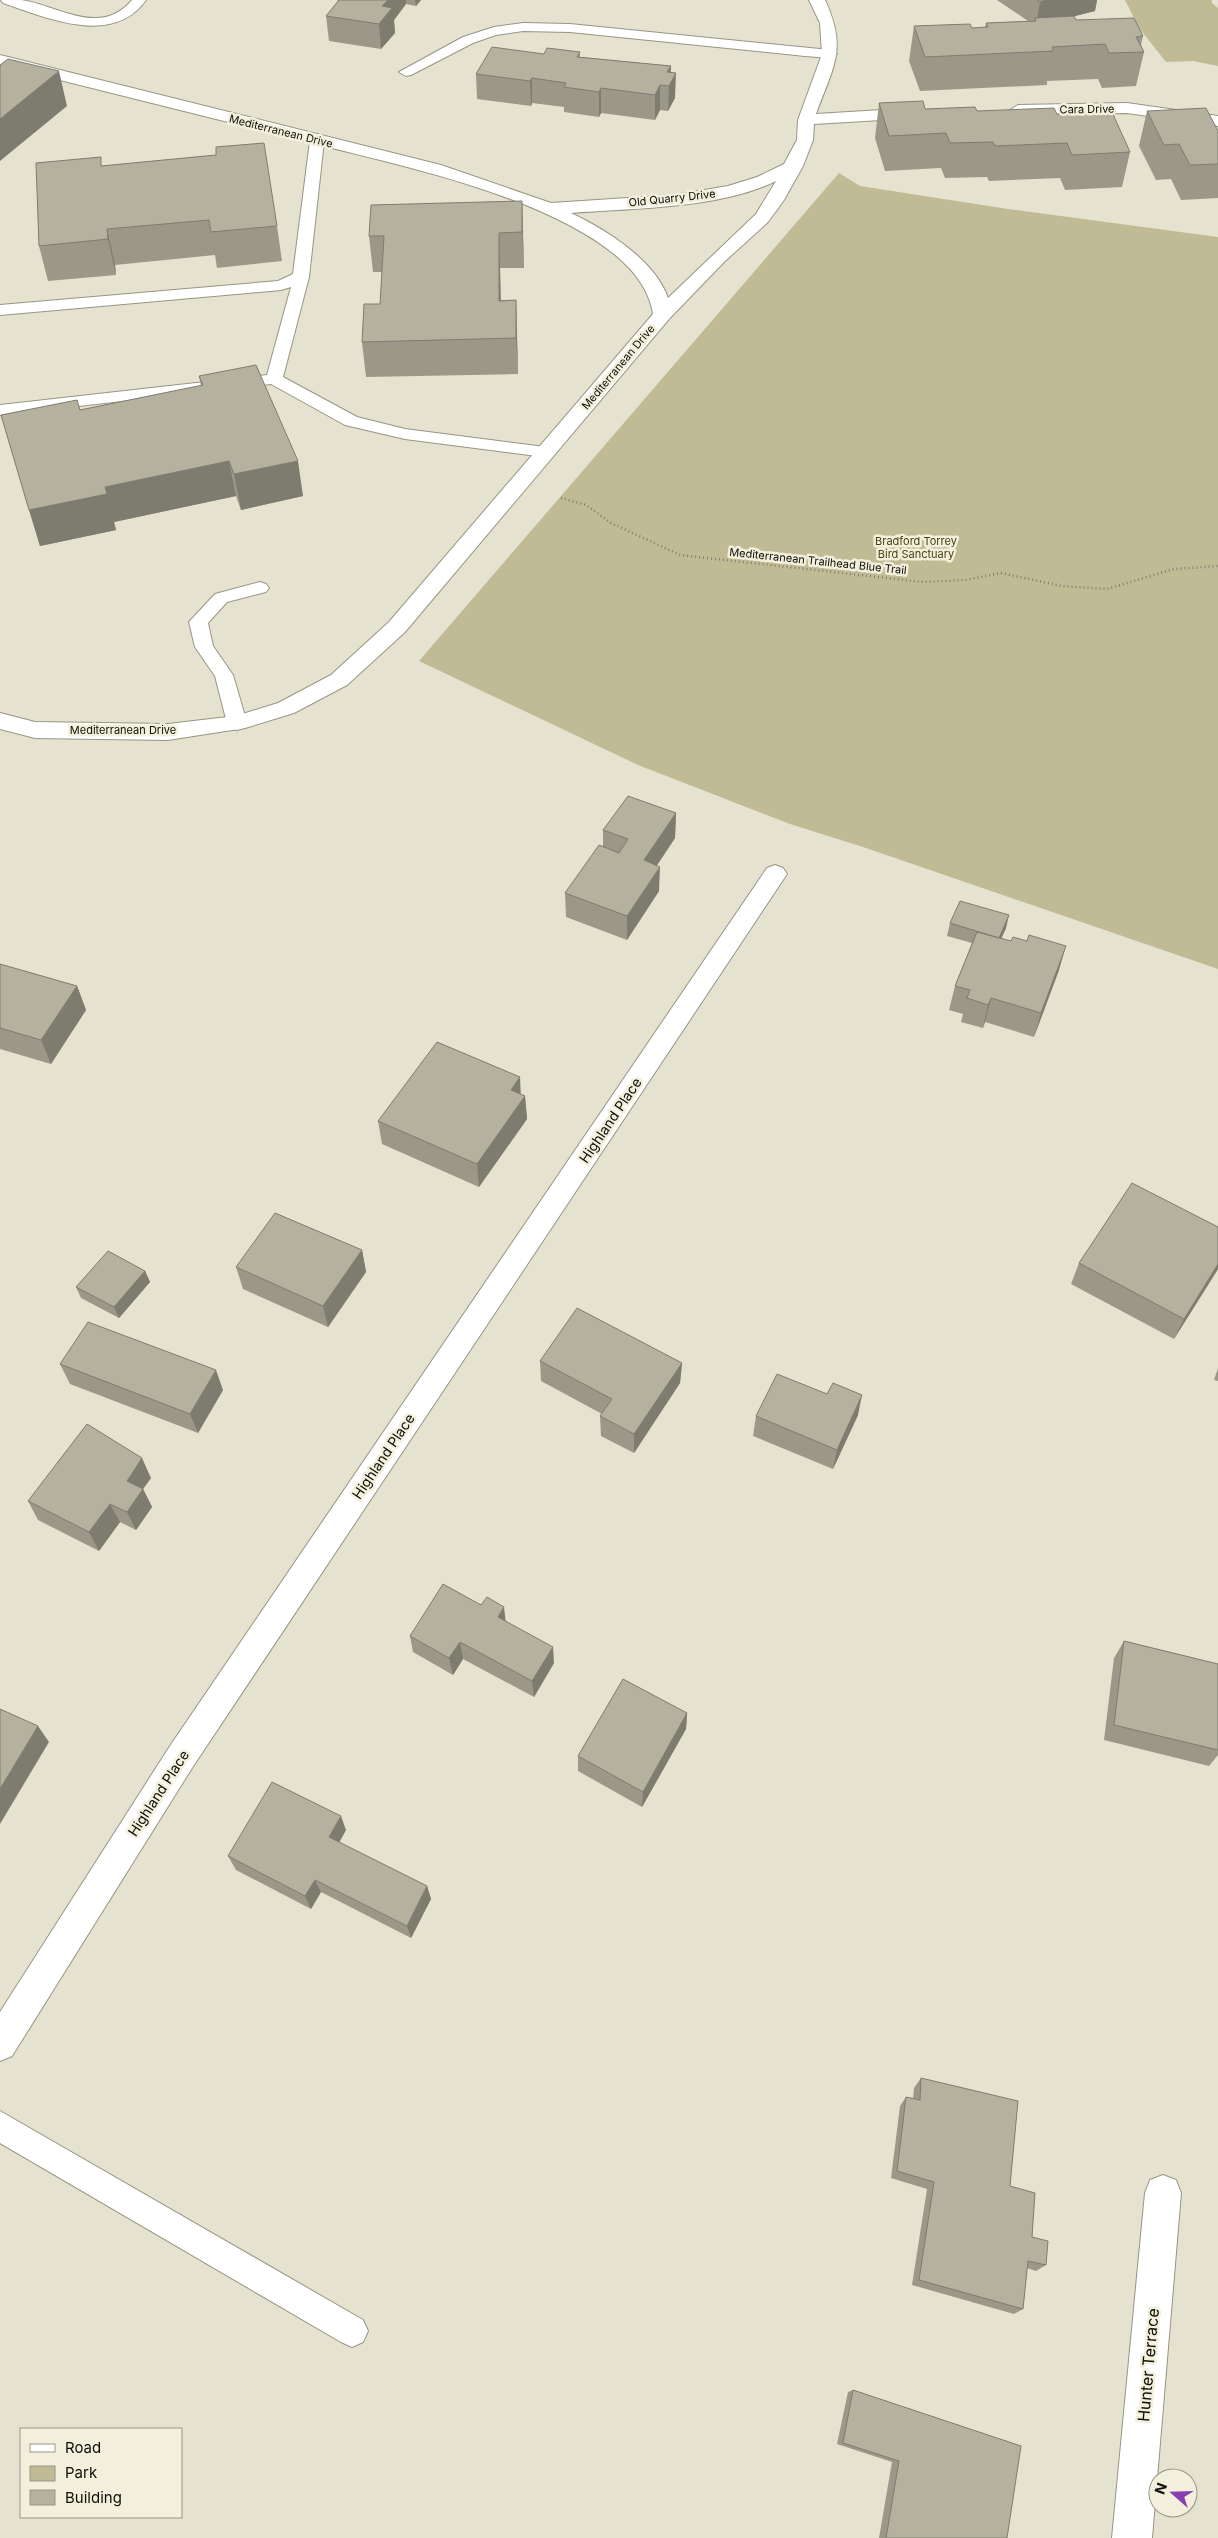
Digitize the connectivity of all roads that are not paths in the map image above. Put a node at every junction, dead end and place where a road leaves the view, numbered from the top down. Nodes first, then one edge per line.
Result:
1 (8, 0) edge
2 (139, 0) edge
3 (817, 0) edge
4 (830, 54) junction
5 (0, 60) edge
6 (406, 72) dead end
7 (999, 111) edge
8 (929, 113) edge
9 (806, 120) junction
10 (1218, 121) edge
11 (317, 141) junction
12 (794, 166) junction
13 (544, 209) junction
14 (301, 277) junction
15 (0, 310) edge
16 (662, 315) junction
17 (274, 379) junction
18 (0, 410) edge
19 (545, 452) junction
20 (260, 588) dead end
21 (0, 721) edge
22 (237, 722) junction
23 (775, 874) dead end
24 (0, 2044) edge
25 (0, 2126) edge
26 (1163, 2193) dead end
27 (352, 2331) dead end
28 (1132, 2538) edge

1 - 2 lane
3 - 4 street
4 - 6 lane
4 - 9 street
5 - 11 street, Mediterranean Drive
7 - 10 street, Cara Drive
8 - 9 street
9 - 12 street
11 - 13 street, Mediterranean Drive
11 - 14 lane
12 - 13 street, Old Quarry Drive
12 - 16 street
13 - 16 street, Mediterranean Drive
14 - 15 lane
14 - 17 lane
16 - 19 street, Mediterranean Drive
17 - 18 lane
17 - 19 lane
19 - 22 street, Mediterranean Drive
20 - 22 lane
21 - 22 street, Mediterranean Drive
23 - 24 street, Highland Place
25 - 27 lane
26 - 28 street, Hunter Terrace

